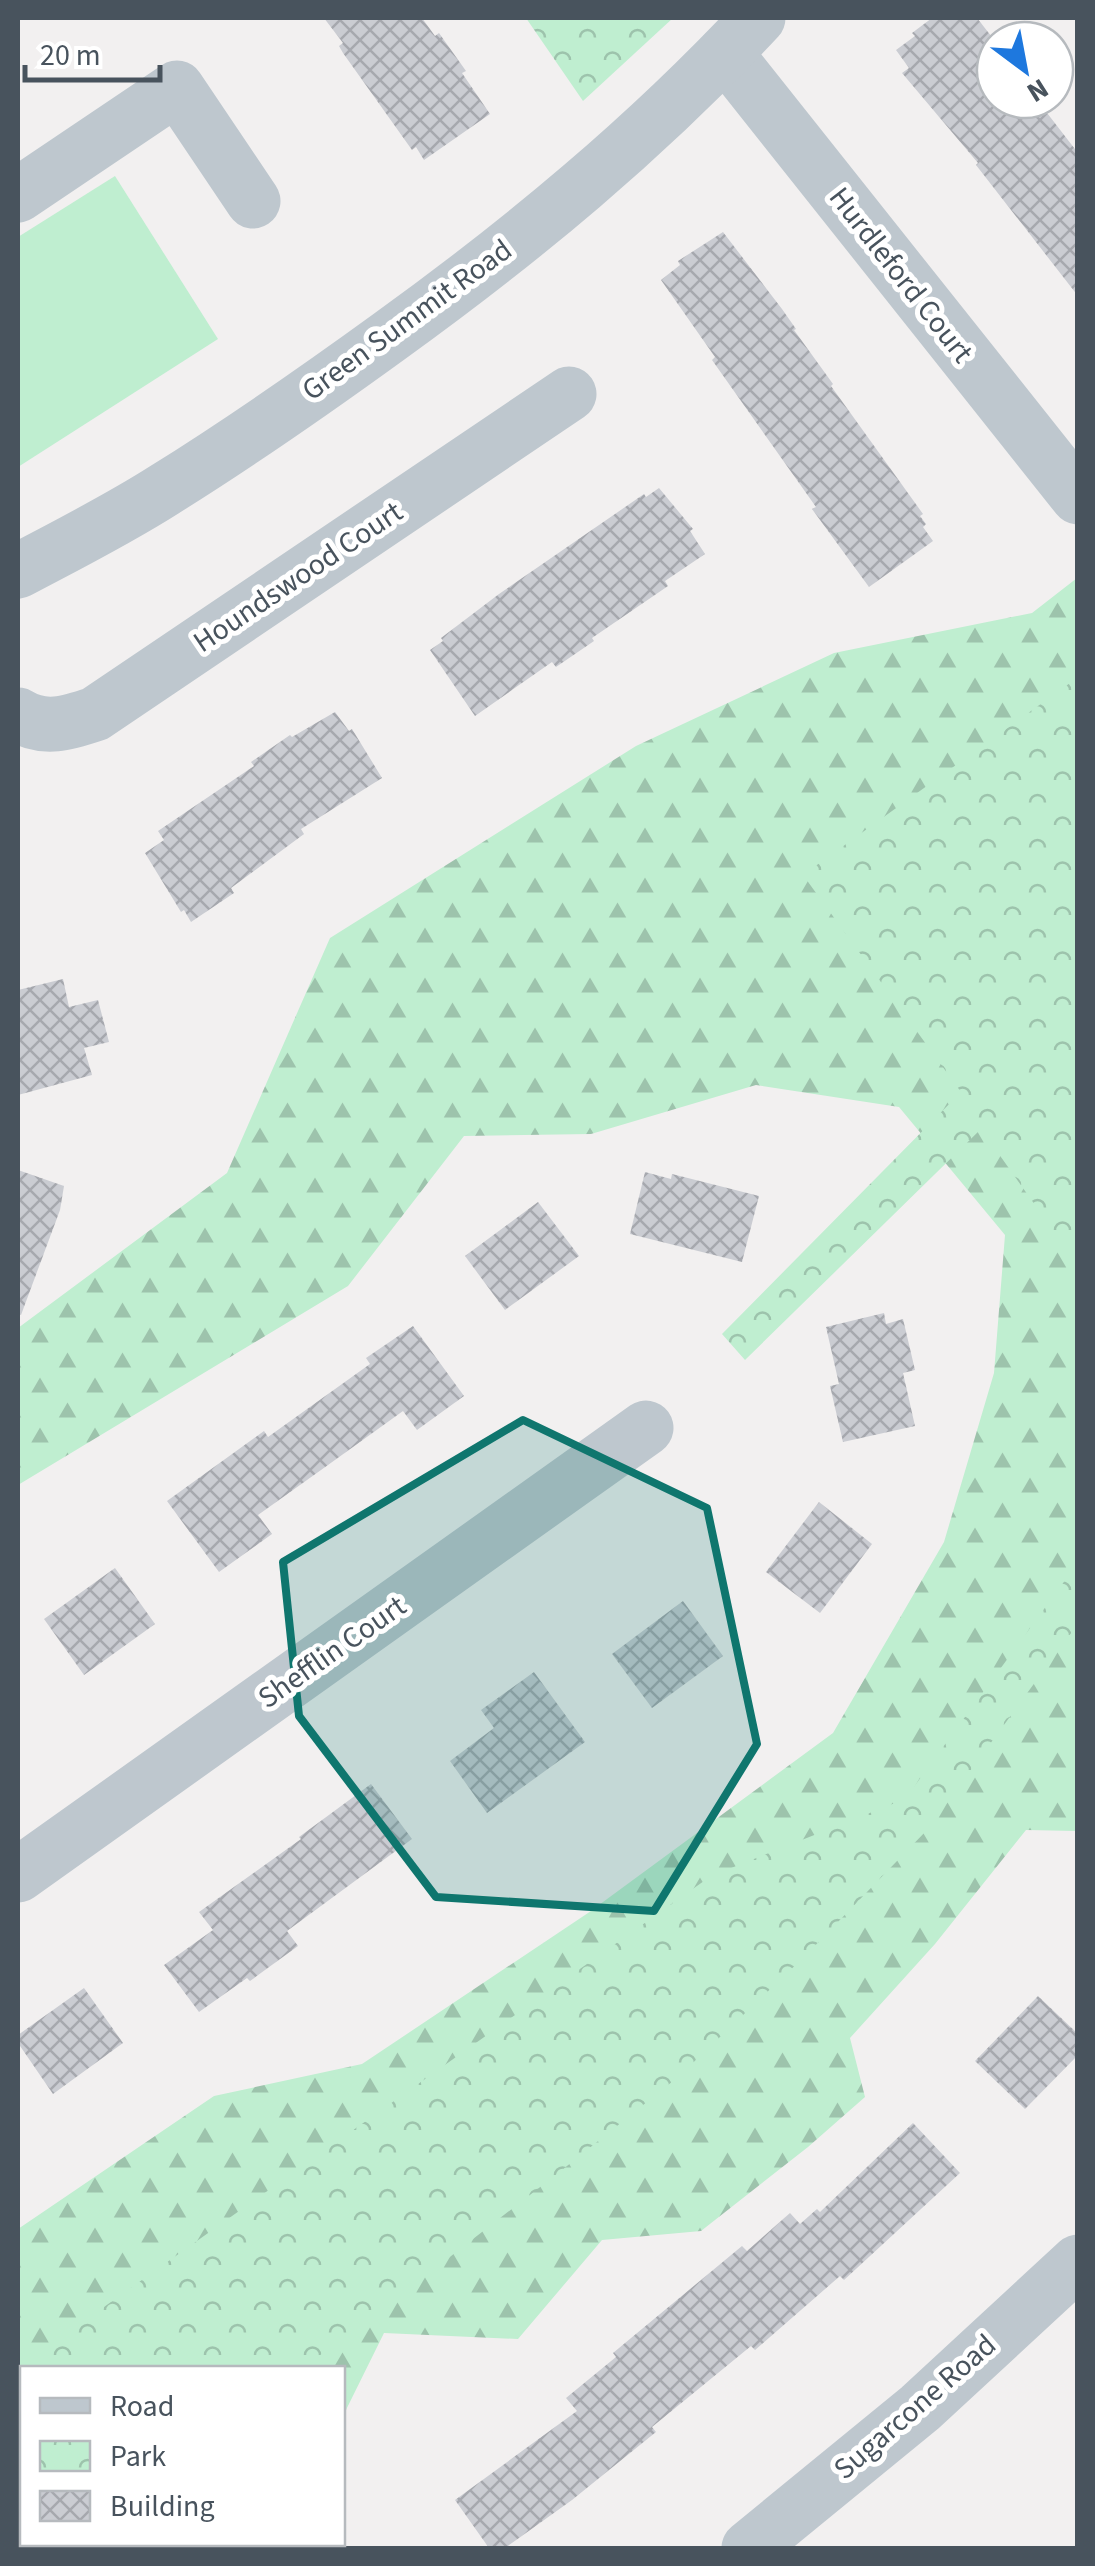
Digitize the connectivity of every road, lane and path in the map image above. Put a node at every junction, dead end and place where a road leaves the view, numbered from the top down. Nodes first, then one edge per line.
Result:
1 (742, 35) edge
2 (18, 195) edge
3 (253, 201) dead end
4 (569, 394) dead end
5 (1078, 497) edge
6 (18, 571) edge
7 (18, 716) edge
8 (646, 1428) dead end
9 (18, 1875) edge
10 (1078, 2262) edge
11 (749, 2548) edge

1 - 5 street, Hurdleford Court
1 - 6 street, Green Summit Road
2 - 3 street
4 - 7 street, Houndswood Court
8 - 9 street, Shefflin Court
10 - 11 street, Sugarcone Road

